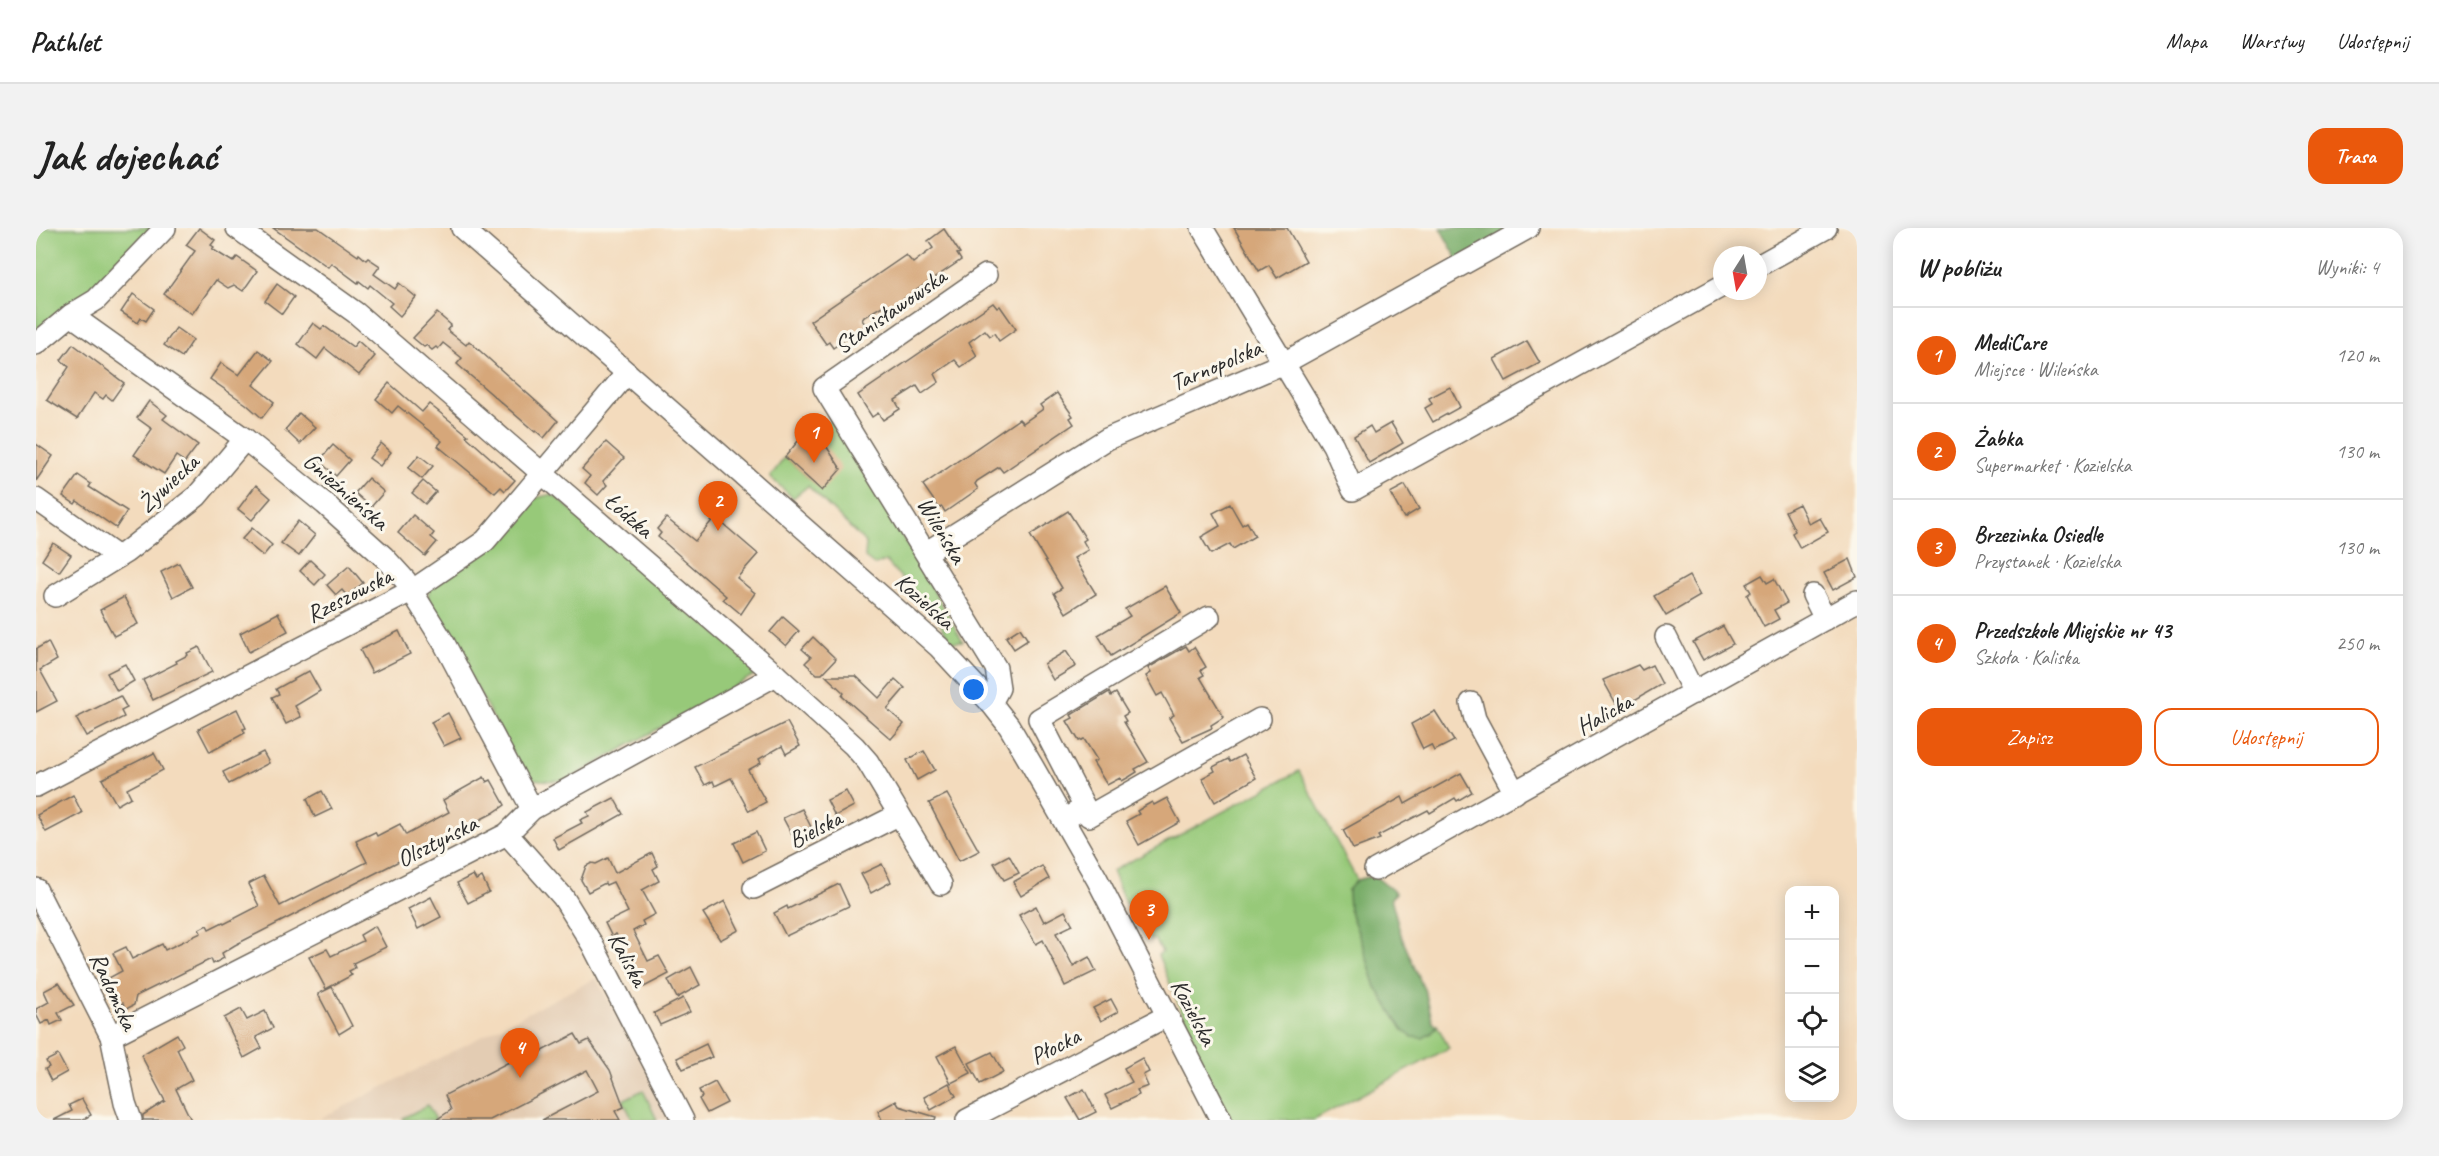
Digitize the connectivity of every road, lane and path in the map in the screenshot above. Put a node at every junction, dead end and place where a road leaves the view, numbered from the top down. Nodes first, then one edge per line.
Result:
1 (165, 228) edge
2 (237, 228) edge
3 (462, 228) edge
4 (1202, 228) edge
5 (1528, 228) edge
6 (1826, 228) edge
7 (1767, 261) edge
8 (986, 275) dead end
9 (1713, 291) edge
10 (71, 315) junction
11 (36, 344) edge
12 (1284, 363) junction
13 (627, 373) junction
14 (824, 388) joint
15 (245, 439) junction
16 (542, 475) junction
17 (36, 499) edge
18 (927, 552) junction
19 (118, 557) junction
20 (414, 590) junction
21 (1813, 595) dead end
22 (55, 596) dead end
23 (1857, 601) edge
24 (1209, 617) dead end
25 (1825, 619) junction
26 (1666, 638) dead end
27 (776, 675) junction
28 (1694, 693) junction
29 (991, 703) junction
30 (1471, 703) dead end
31 (1260, 719) dead end
32 (513, 773) junction
33 (36, 786) edge
34 (570, 789) junction
35 (1515, 793) junction
36 (1085, 808) junction
37 (532, 809) junction
38 (898, 815) junction
39 (1064, 819) junction
40 (507, 834) junction
41 (1375, 870) dead end
42 (941, 884) dead end
43 (754, 888) dead end
44 (36, 890) edge
45 (1167, 1016) junction
46 (111, 1036) junction
47 (980, 1117) edge
48 (131, 1120) edge
49 (684, 1120) edge
50 (1221, 1120) edge

1 - 10 street
2 - 16 street, Łódzka
3 - 13 street, Kozielska
4 - 12 street
5 - 12 street, Tarnopolska
6 - 7 street
8 - 14 street, Stanisławowska
9 - 12 street
10 - 11 street
10 - 15 street, Gnieźnieńska
12 - 18 street, Tarnopolska
13 - 16 street, Rzeszowska
13 - 29 street, Kozielska
14 - 18 street, Wileńska
15 - 19 street, Żywiecka
15 - 20 street, Gnieźnieńska
16 - 20 street, Rzeszowska
16 - 27 street, Łódzka
17 - 19 street
18 - 29 street, Wileńska
19 - 22 street, Żywiecka
20 - 32 street, Gnieźnieńska
20 - 33 street, Rzeszowska
21 - 25 street
23 - 25 street, Halicka
24 - 36 street
25 - 28 street, Halicka
26 - 28 street
27 - 34 street, Olsztyńska
27 - 38 street, Łódzka
28 - 35 street, Halicka
29 - 39 street, Kozielska
30 - 35 street
31 - 36 street
32 - 34 street
32 - 37 street, Gnieźnieńska
34 - 37 street, Olsztyńska
35 - 41 street, Halicka
36 - 39 street
37 - 40 street, Olsztyńska
38 - 42 street, Łódzka
38 - 43 street, Bielska
39 - 45 street, Kozielska
40 - 46 street, Olsztyńska
40 - 49 street, Kaliska
44 - 46 street, Radomska
45 - 47 street, Płocka
45 - 50 street, Kozielska
46 - 48 street, Radomska

